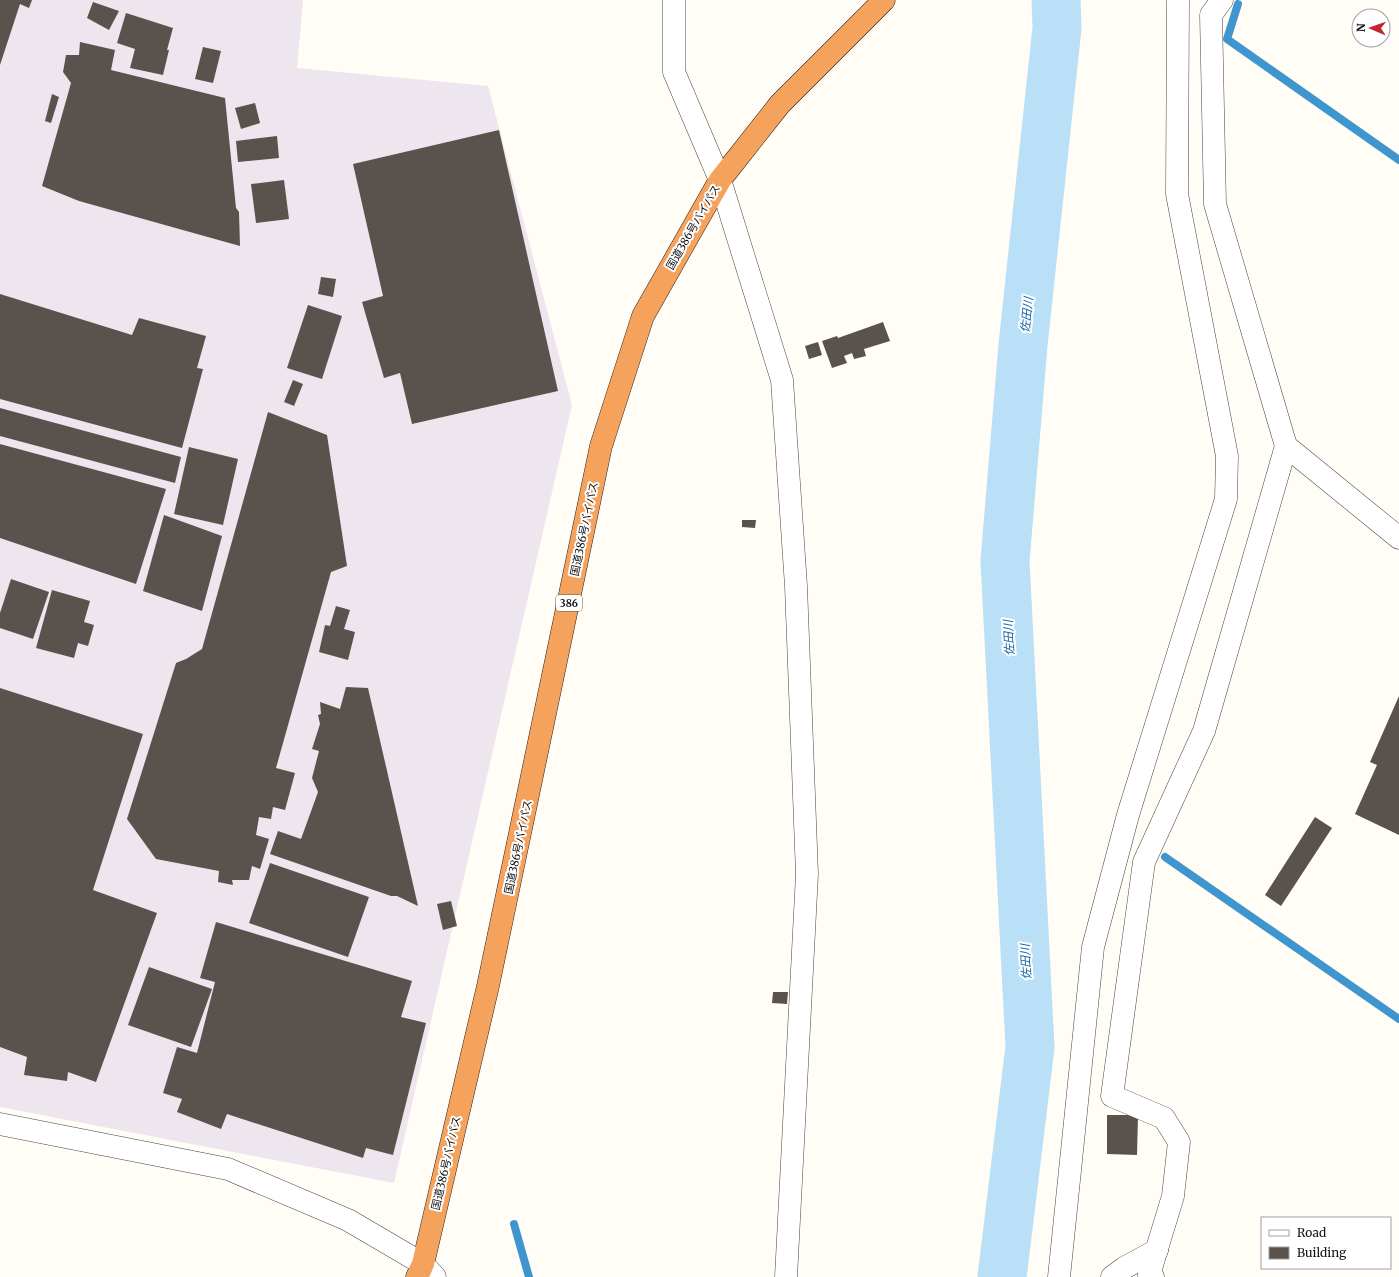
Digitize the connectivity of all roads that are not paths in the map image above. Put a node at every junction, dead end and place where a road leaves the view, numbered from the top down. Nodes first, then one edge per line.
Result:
1 (674, 0) edge
2 (1178, 0) edge
3 (1222, 0) edge
4 (881, 2) edge
5 (720, 180) junction
6 (1286, 446) junction
7 (1399, 538) edge
8 (0, 1124) edge
9 (1157, 1250) junction
10 (425, 1273) edge
11 (786, 1277) edge
12 (1058, 1277) edge
13 (1112, 1277) edge
14 (1153, 1277) edge

1 - 5 street
2 - 12 street
3 - 6 street
4 - 5 highway, 国道386号バイパス / 386
5 - 10 highway, 国道386号バイパス / 386
5 - 11 street
6 - 7 street
6 - 9 street
8 - 10 street
9 - 13 street
9 - 14 street

